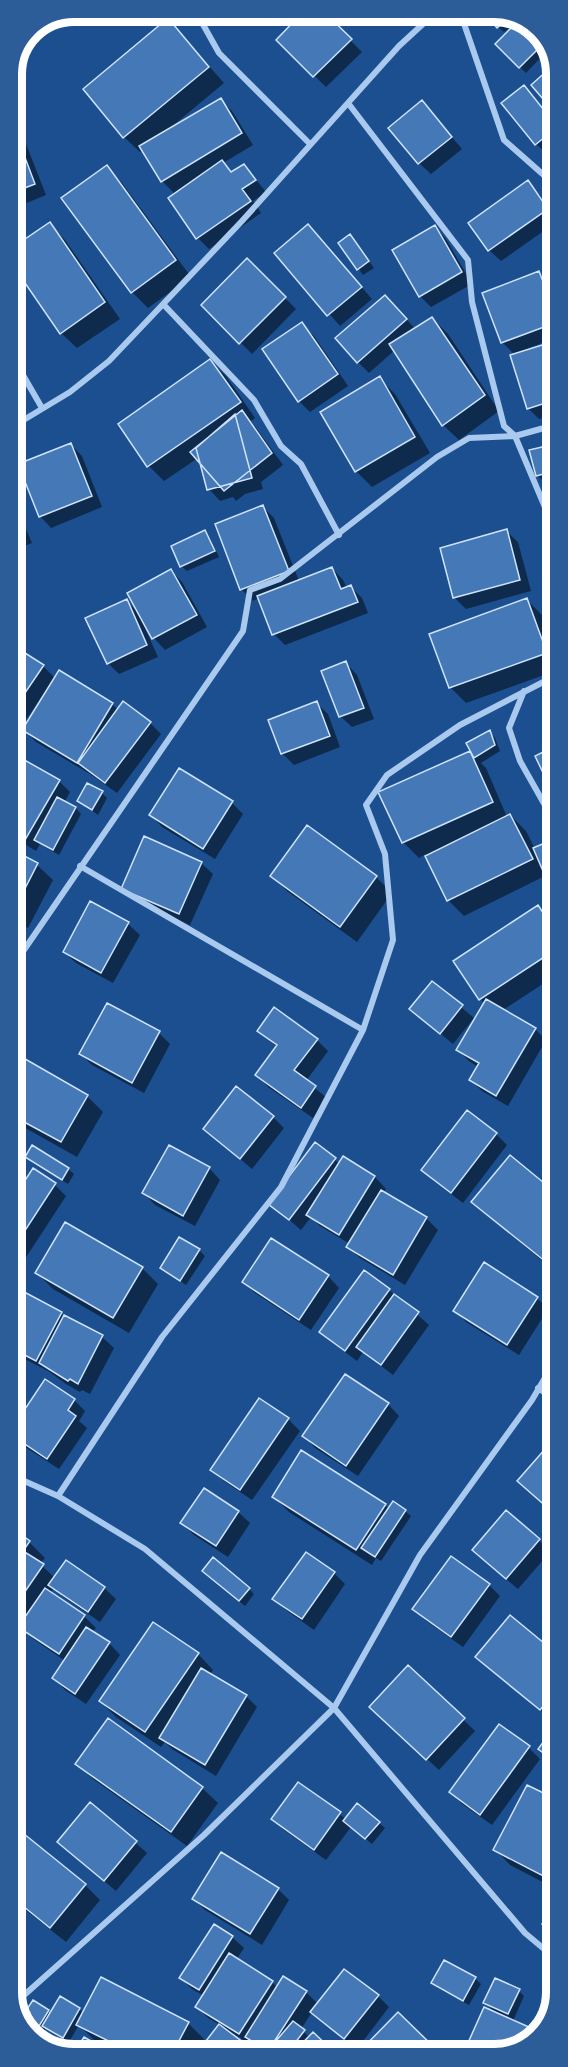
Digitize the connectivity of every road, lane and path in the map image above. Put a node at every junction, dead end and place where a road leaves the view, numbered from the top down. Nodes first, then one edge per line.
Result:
1 (202, 22) edge
2 (424, 23) edge
3 (464, 23) edge
4 (348, 103) junction
5 (310, 144) junction
6 (546, 176) edge
7 (164, 305) junction
8 (22, 373) edge
9 (42, 408) junction
10 (22, 421) edge
11 (546, 427) edge
12 (514, 436) junction
13 (546, 510) edge
14 (339, 535) junction
15 (546, 681) edge
16 (524, 692) junction
17 (546, 807) edge
18 (80, 866) junction
19 (22, 953) edge
20 (363, 1030) junction
21 (546, 1375) edge
22 (538, 1388) junction
23 (546, 1393) edge
24 (22, 1480) edge
25 (58, 1496) junction
26 (334, 1708) junction
27 (546, 1951) edge
28 (23, 1996) edge

1 - 5 street
2 - 4 street
3 - 6 street
4 - 5 street
4 - 12 street
5 - 7 street
7 - 9 street
7 - 14 street
8 - 9 street
9 - 10 street
11 - 12 street
12 - 13 street
12 - 14 street
14 - 18 street
15 - 16 street
16 - 17 street
16 - 20 street
18 - 19 street
18 - 20 street
20 - 25 street
21 - 22 street
22 - 23 street
22 - 26 street
24 - 25 street
25 - 26 street
26 - 27 street
26 - 28 street

